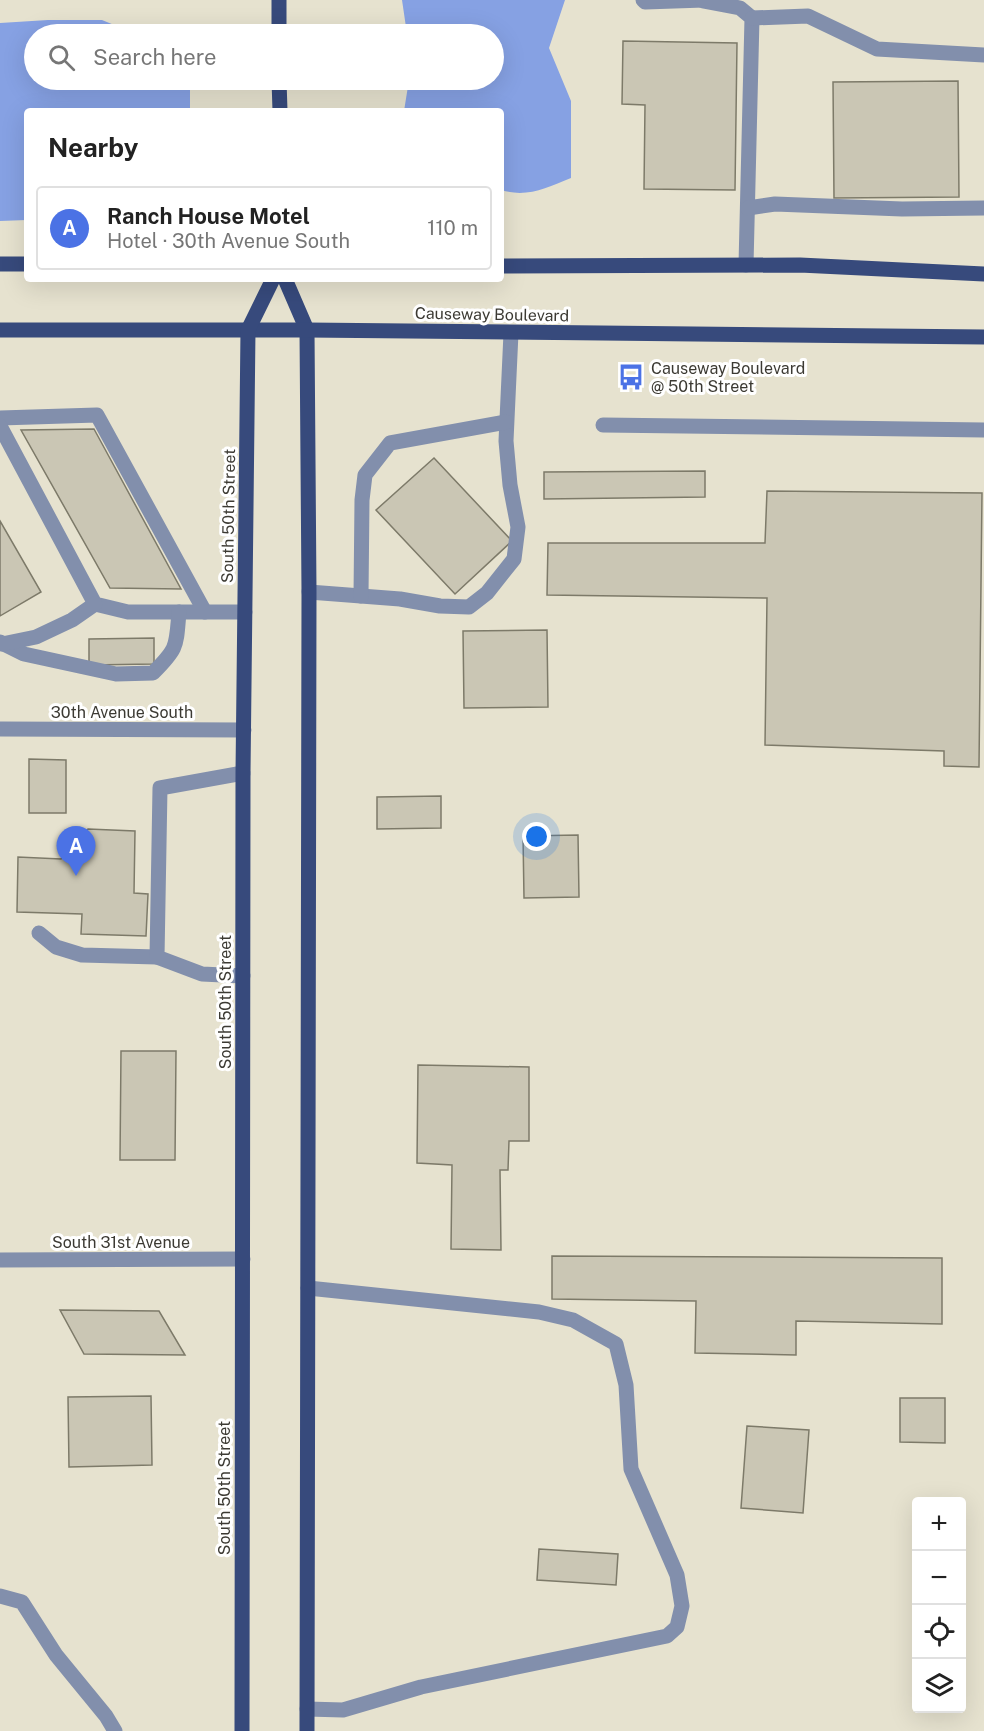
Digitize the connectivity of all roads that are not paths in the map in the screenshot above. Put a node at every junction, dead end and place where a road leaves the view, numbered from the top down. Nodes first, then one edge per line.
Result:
1 (279, 0) edge
2 (643, 0) edge
3 (704, 1) edge
4 (752, 18) junction
5 (279, 24) edge
6 (984, 55) edge
7 (279, 90) edge
8 (280, 108) edge
9 (748, 208) junction
10 (984, 208) edge
11 (0, 264) edge
12 (24, 264) edge
13 (504, 266) edge
14 (746, 266) junction
15 (984, 274) edge
16 (272, 282) edge
17 (286, 282) edge
18 (0, 330) edge
19 (248, 330) junction
20 (307, 330) junction
21 (511, 333) junction
22 (984, 338) edge
23 (0, 418) edge
24 (506, 422) junction
25 (603, 425) dead end
26 (0, 426) edge
27 (984, 430) edge
28 (309, 592) junction
29 (361, 596) junction
30 (94, 604) junction
31 (179, 612) junction
32 (205, 612) junction
33 (245, 612) junction
34 (1, 643) edge
35 (0, 729) edge
36 (244, 730) junction
37 (243, 774) junction
38 (39, 933) dead end
39 (157, 957) junction
40 (243, 976) junction
41 (243, 1259) junction
42 (0, 1260) edge
43 (308, 1288) junction
44 (0, 1596) edge
45 (307, 1709) junction
46 (115, 1731) edge
47 (242, 1731) edge
48 (307, 1731) edge

1 - 5 main road
2 - 3 street
3 - 4 street
4 - 6 street
4 - 9 street
7 - 8 main road
9 - 10 street
9 - 14 street
11 - 12 main road
13 - 14 main road
14 - 15 main road
16 - 19 main road, South 50th Street
17 - 20 main road
18 - 19 main road, Causeway Boulevard
19 - 20 main road, Causeway Boulevard
19 - 33 main road, South 50th Street
20 - 21 main road, Causeway Boulevard
20 - 28 main road
21 - 22 main road, Causeway Boulevard
21 - 24 street
23 - 32 street
24 - 29 street
24 - 29 street
25 - 27 street
26 - 30 street
28 - 29 street
28 - 43 main road
30 - 31 street
30 - 34 street
31 - 32 street
31 - 34 street
32 - 33 street
33 - 36 main road, South 50th Street
35 - 36 street, 30th Avenue South
36 - 37 main road, South 50th Street
37 - 39 street
37 - 40 main road, South 50th Street
38 - 39 street
39 - 40 street
40 - 41 main road, South 50th Street
41 - 42 street, South 31st Avenue
41 - 47 main road, South 50th Street
43 - 45 main road
43 - 45 street
44 - 46 street
45 - 48 main road

